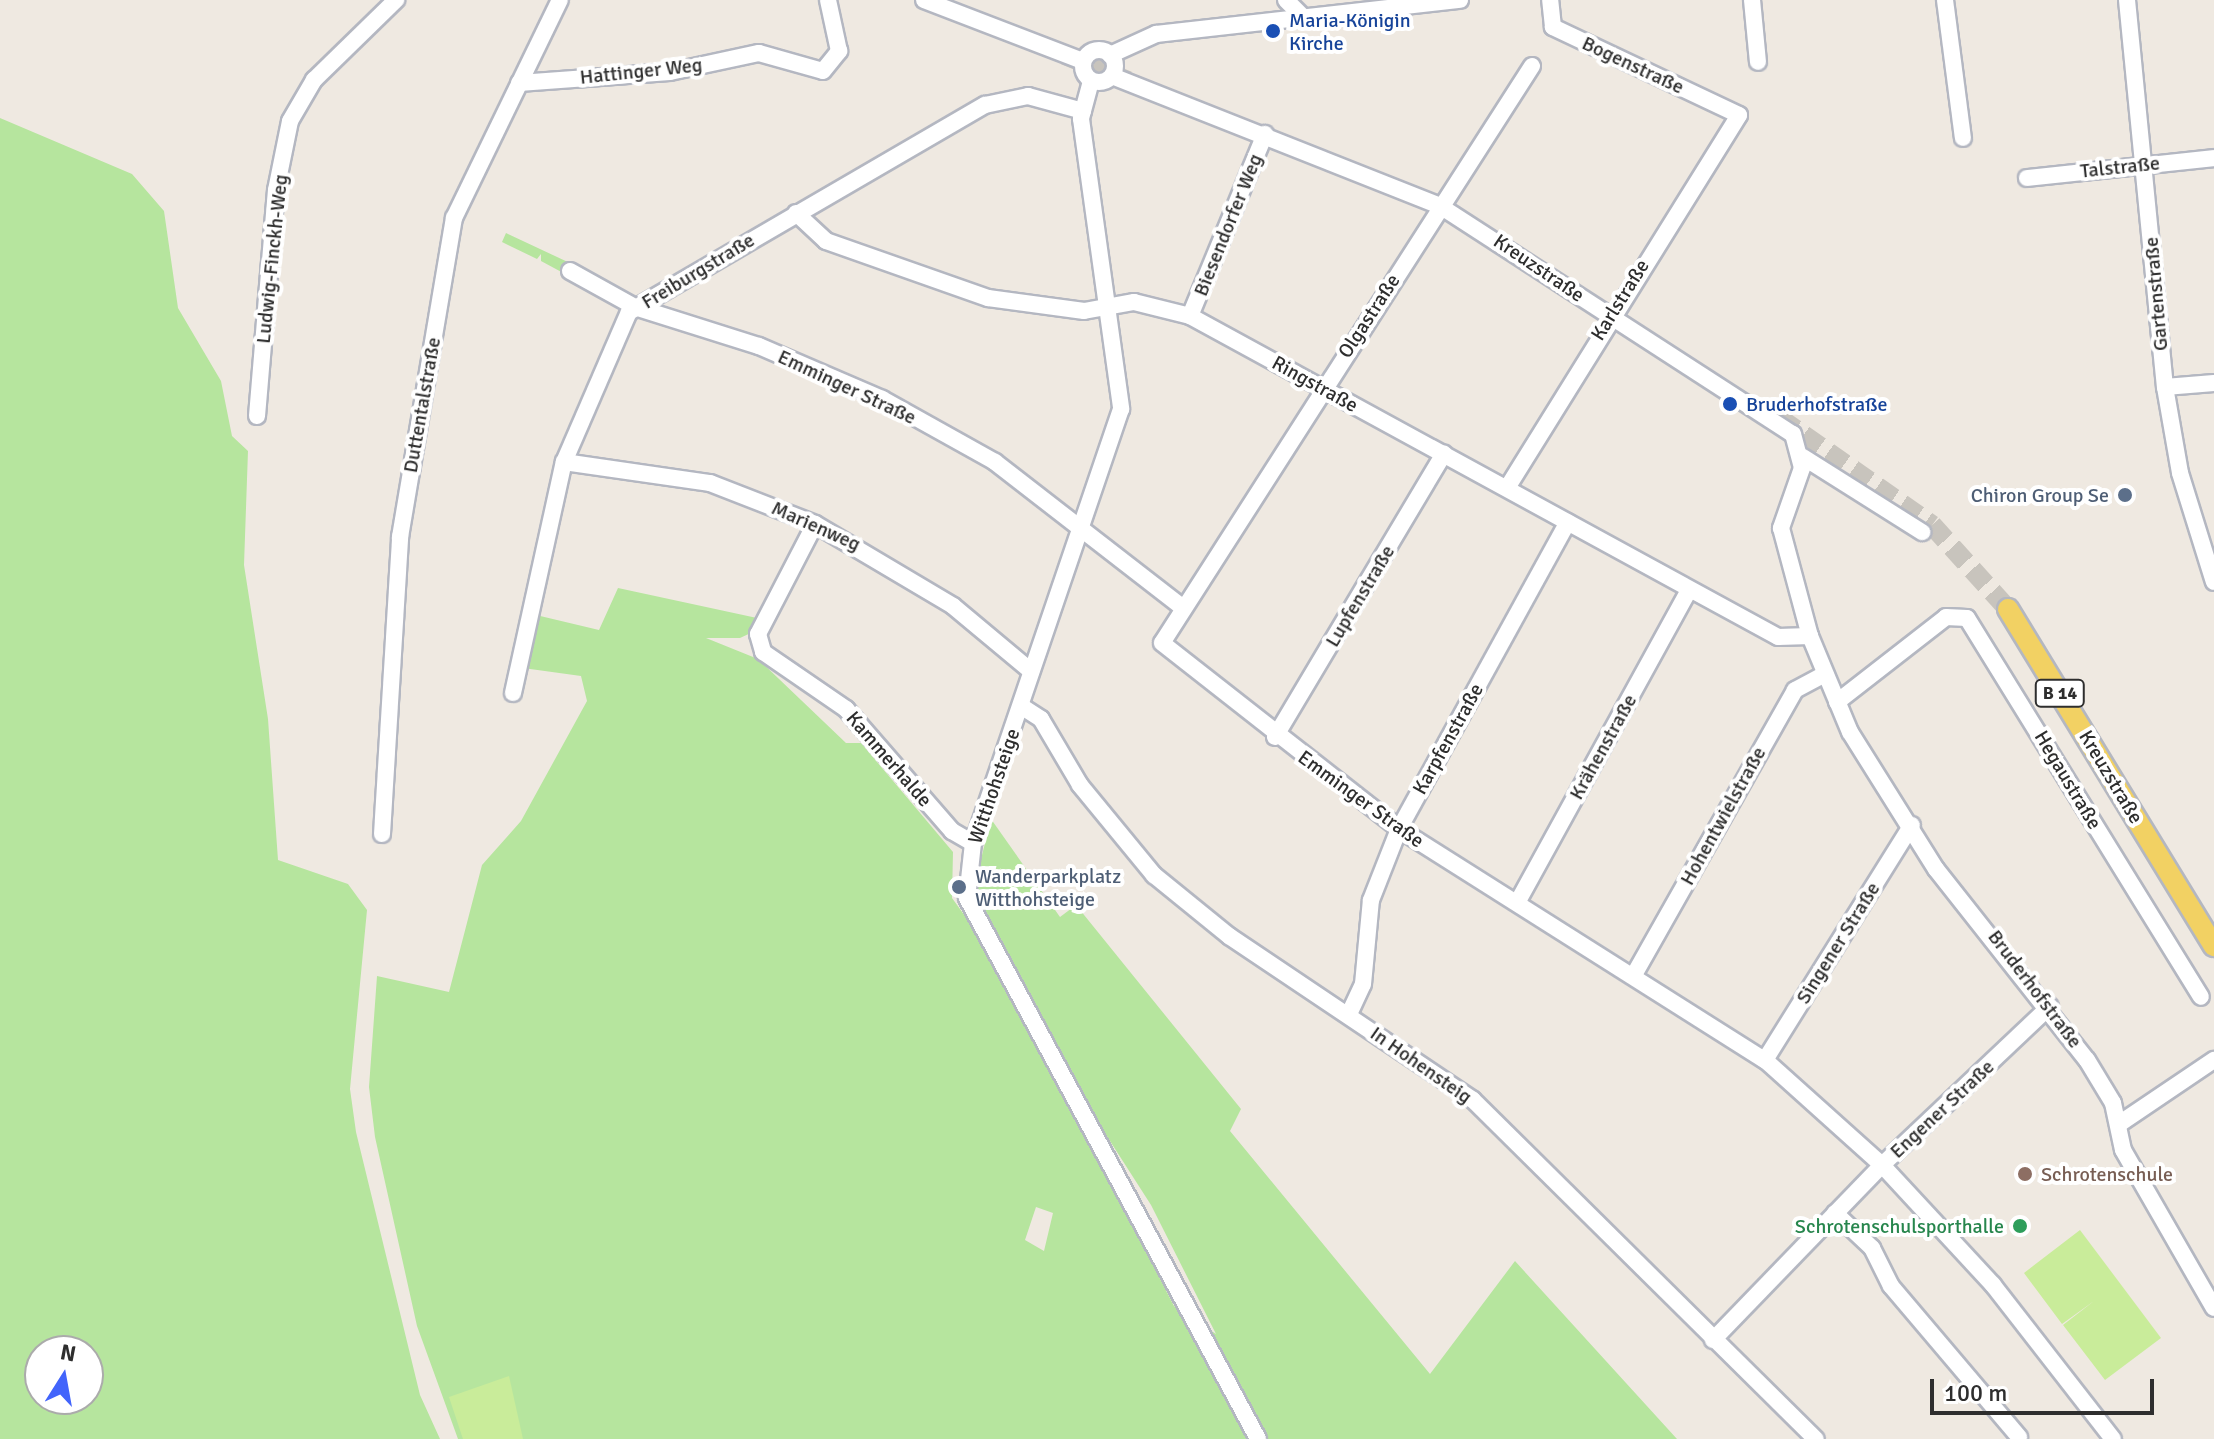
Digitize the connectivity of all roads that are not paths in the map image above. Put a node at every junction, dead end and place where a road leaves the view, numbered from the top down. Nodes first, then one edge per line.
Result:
1 (396, 0) edge
2 (560, 0) edge
3 (828, 0) edge
4 (924, 0) edge
5 (1286, 0) edge
6 (1460, 0) edge
7 (1550, 0) edge
8 (1752, 0) edge
9 (1945, 0) edge
10 (2127, 0) edge
11 (1322, 7) edge
12 (1302, 16) junction
13 (1110, 55) junction
14 (1083, 61) junction
15 (1758, 62) dead end
16 (1532, 66) dead end
17 (1112, 76) junction
18 (1091, 81) junction
19 (519, 83) junction
20 (1083, 111) junction
21 (1739, 115) joint
22 (1265, 134) junction
23 (1963, 138) dead end
24 (2214, 158) edge
25 (2145, 164) junction
26 (2027, 178) dead end
27 (1440, 206) junction
28 (796, 213) junction
29 (570, 271) dead end
30 (1108, 304) junction
31 (635, 307) junction
32 (1610, 315) junction
33 (1190, 316) junction
34 (2214, 383) edge
35 (1322, 387) junction
36 (2165, 387) junction
37 (257, 416) dead end
38 (1444, 454) junction
39 (1803, 457) junction
40 (564, 462) junction
41 (1507, 488) junction
42 (1568, 522) junction
43 (1081, 523) junction
44 (815, 524) junction
45 (1922, 532) dead end
46 (2214, 582) edge
47 (1689, 590) junction
48 (1182, 607) junction
49 (2008, 609) tunnel mouth
50 (1810, 636) junction
51 (1031, 671) junction
52 (1825, 674) junction
53 (513, 693) dead end
54 (1837, 702) junction
55 (1021, 706) junction
56 (1275, 737) junction
57 (1912, 825) junction
58 (1399, 829) junction
59 (382, 834) dead end
60 (973, 843) junction
61 (1517, 903) junction
62 (2214, 946) edge
63 (1635, 973) junction
64 (2201, 997) dead end
65 (2050, 1006) junction
66 (1349, 1014) junction
67 (1765, 1060) junction
68 (2214, 1060) edge
69 (2119, 1124) junction
70 (1882, 1165) junction
71 (1835, 1213) junction
72 (2214, 1308) edge
73 (1713, 1340) junction
74 (2019, 1437) dead end
75 (1258, 1439) edge
76 (1816, 1439) edge
77 (2113, 1439) edge

1 - 37 street, Ludwig-Finckh-Weg
2 - 19 street, Duttentalstraße
3 - 19 street, Hattinger Weg
4 - 14 street
5 - 12 street
6 - 11 street
7 - 21 street, Bogenstraße
8 - 15 street
9 - 23 street
10 - 25 street, Gartenstraße
11 - 12 street
12 - 13 street
13 - 14 street
13 - 17 street
14 - 18 street
16 - 27 street, Olgastraße
17 - 18 street
17 - 22 street, Kreuzstraße
18 - 20 street, Witthohsteige
19 - 59 street, Duttentalstraße
20 - 28 street, Freiburgstraße
20 - 30 street, Witthohsteige
21 - 32 street, Karlstraße
22 - 27 street, Kreuzstraße
22 - 33 street, Biesendorfer Weg
24 - 25 street, Talstraße
25 - 26 street, Talstraße
25 - 36 street, Gartenstraße
27 - 32 street, Kreuzstraße
27 - 35 street, Olgastraße
28 - 30 street, Ringstraße
28 - 31 street, Freiburgstraße
29 - 31 street, Emminger Straße
30 - 33 street, Ringstraße
30 - 43 street, Witthohsteige
31 - 40 street, Freiburgstraße
31 - 43 street, Emminger Straße
32 - 39 street, Kreuzstraße
32 - 41 street, Karlstraße
33 - 35 street, Ringstraße
34 - 36 street
35 - 38 street, Ringstraße
35 - 48 street, Olgastraße
36 - 46 street, Gartenstraße
38 - 41 street, Ringstraße
38 - 56 street, Lupfenstraße
39 - 45 street, Kreuzstraße
39 - 50 street, Bruderhofstraße
40 - 44 street, Marienweg
40 - 53 street, Freiburgstraße
41 - 42 street, Ringstraße
42 - 47 street, Ringstraße
42 - 58 street, Karpfenstraße
43 - 48 street, Emminger Straße
43 - 51 street, Witthohsteige
44 - 51 street, Marienweg
44 - 60 street, Kammerhalde
47 - 50 street, Ringstraße
47 - 61 street, Krähenstraße
48 - 56 street, Emminger Straße
49 - 62 main road, Kreuzstraße / B 14
50 - 52 street, Bruderhofstraße
51 - 55 street, Witthohsteige
52 - 54 street, Bruderhofstraße
52 - 63 street, Hohentwielstraße
54 - 57 street, Bruderhofstraße
54 - 64 street, Hegaustraße
55 - 60 street, Witthohsteige
55 - 66 street, In Hohensteig
56 - 58 street, Emminger Straße
57 - 65 street, Bruderhofstraße
57 - 67 street, Singener Straße
58 - 61 street, Emminger Straße
58 - 66 street, Karpfenstraße
60 - 75 street, Witthohsteige
61 - 63 street, Emminger Straße
63 - 67 street, Emminger Straße
65 - 69 street, Bruderhofstraße
65 - 70 street, Engener Straße
66 - 73 street, In Hohensteig
67 - 70 street, Emminger Straße
68 - 69 street
69 - 72 street, Bruderhofstraße
70 - 71 street, Engener Straße
70 - 77 street, Emminger Straße
71 - 73 street, Engener Straße
71 - 74 street
73 - 76 street, In Hohensteig

